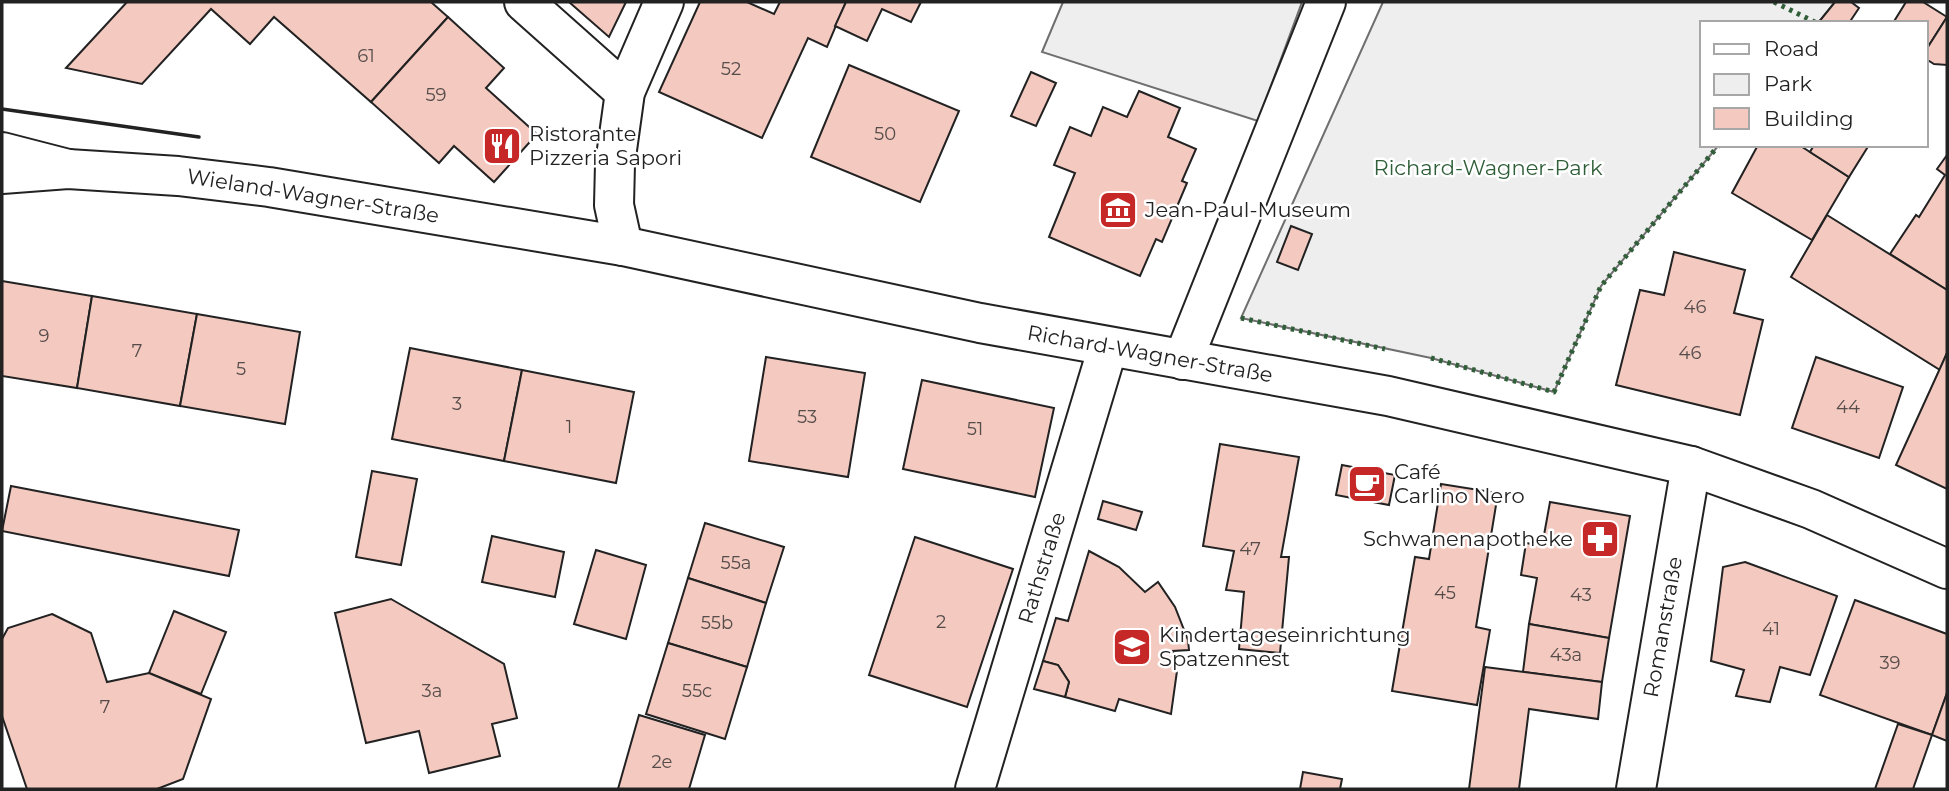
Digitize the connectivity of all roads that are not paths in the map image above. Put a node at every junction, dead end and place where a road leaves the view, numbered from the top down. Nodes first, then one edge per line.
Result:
1 (524, 2) edge
2 (664, 2) edge
3 (1326, 2) edge
4 (625, 92) junction
5 (2, 152) edge
6 (68, 169) junction
7 (2, 174) edge
8 (623, 246) junction
9 (1108, 348) junction
10 (1183, 360) junction
11 (1691, 466) junction
12 (1944, 567) edge
13 (975, 789) edge
14 (1636, 789) edge

1 - 4 street
2 - 4 street
3 - 10 street
4 - 8 street
5 - 6 street
6 - 7 street, Wieland-Wagner-Straße
6 - 8 street, Wieland-Wagner-Straße
8 - 9 street, Richard-Wagner-Straße
9 - 10 street, Richard-Wagner-Straße
9 - 13 street, Rathstraße
10 - 11 street, Richard-Wagner-Straße
11 - 12 street, Richard-Wagner-Straße
11 - 14 street, Romanstraße

